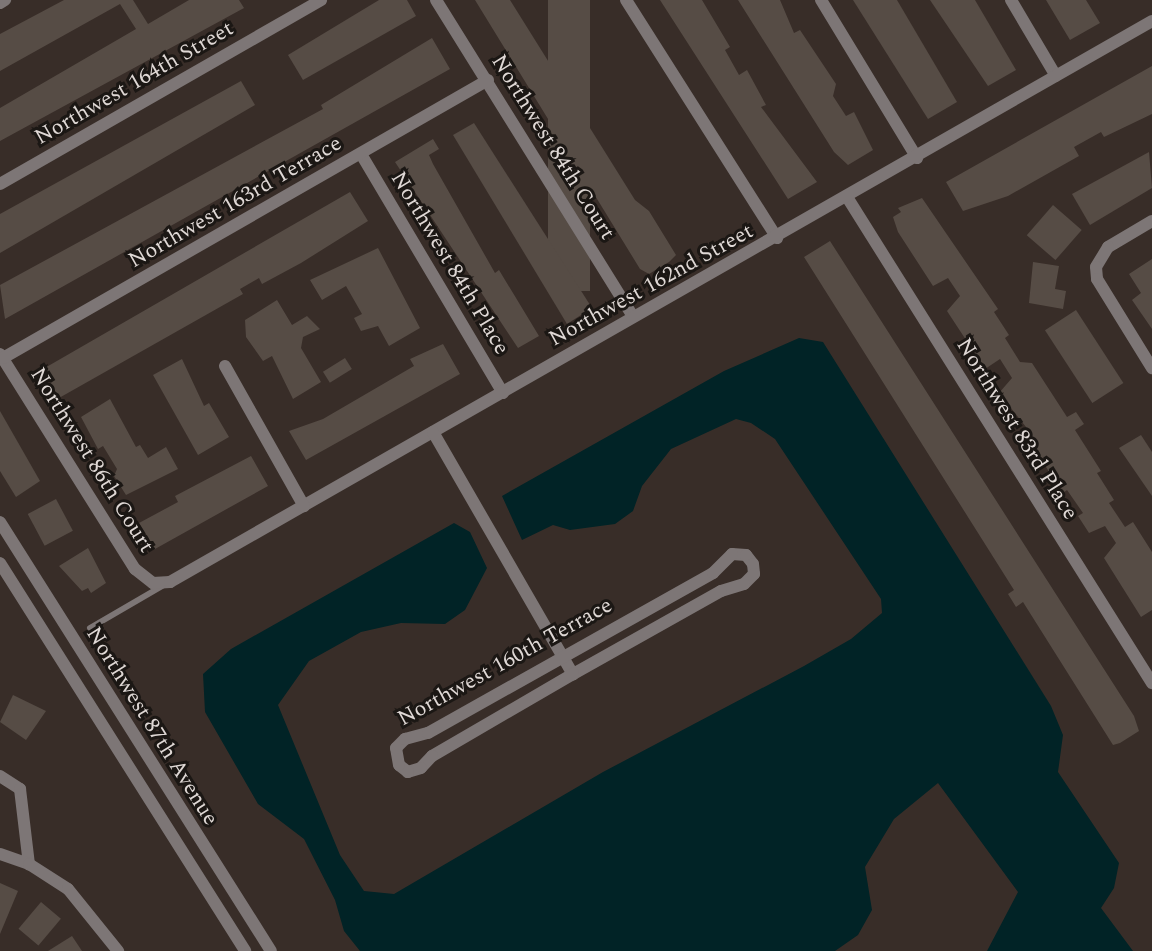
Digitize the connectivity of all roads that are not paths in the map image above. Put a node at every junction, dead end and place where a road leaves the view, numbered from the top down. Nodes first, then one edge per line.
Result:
1 (4, 0) edge
2 (321, 0) edge
3 (436, 0) edge
4 (626, 0) edge
5 (821, 0) edge
6 (1011, 0) edge
7 (0, 3) edge
8 (1152, 21) edge
9 (1056, 76) junction
10 (488, 81) junction
11 (361, 154) junction
12 (917, 158) junction
13 (0, 184) edge
14 (847, 197) junction
15 (1152, 221) edge
16 (777, 238) junction
17 (633, 317) junction
18 (1, 356) edge
19 (225, 366) dead end
20 (1152, 368) edge
21 (503, 393) junction
22 (433, 432) junction
23 (304, 506) junction
24 (0, 522) edge
25 (0, 563) edge
26 (170, 582) junction
27 (153, 583) joint
28 (90, 628) dead end
29 (562, 656) junction
30 (573, 674) junction
31 (1152, 683) edge
32 (0, 776) edge
33 (0, 854) edge
34 (29, 864) junction
35 (118, 951) edge
36 (245, 951) edge
37 (271, 951) edge

1 - 7 street
2 - 13 street, Northwest 164th Street
3 - 10 street, Northwest 84th Court
4 - 16 street
5 - 12 street
6 - 9 street
8 - 9 street, Northwest 162nd Street
9 - 12 street, Northwest 162nd Street
10 - 11 street, Northwest 163rd Terrace
10 - 17 street, Northwest 84th Court
11 - 18 street, Northwest 163rd Terrace
11 - 21 street, Northwest 84th Place
12 - 14 street, Northwest 162nd Street
14 - 16 street, Northwest 162nd Street
14 - 31 street, Northwest 83rd Place
15 - 20 street
16 - 17 street, Northwest 162nd Street
17 - 21 street, Northwest 162nd Street
18 - 27 street, Northwest 86th Court
19 - 23 street
21 - 22 street, Northwest 162nd Street
22 - 23 street, Northwest 162nd Street
22 - 29 street
23 - 26 street, Northwest 162nd Street
24 - 37 street, Northwest 87th Avenue
25 - 36 street, Northwest 87th Avenue
26 - 27 street, Northwest 162nd Street
26 - 28 lane, Northwest 162nd Street
29 - 30 street
29 - 30 street, Northwest 160th Terrace
29 - 30 street, Northwest 160th Terrace
32 - 34 street
33 - 34 street
34 - 35 street

